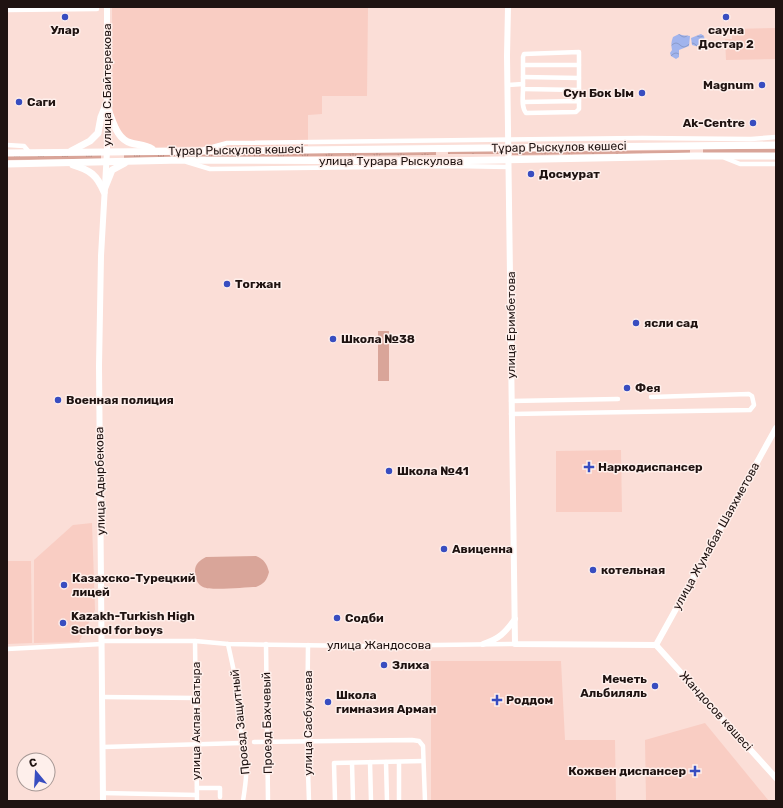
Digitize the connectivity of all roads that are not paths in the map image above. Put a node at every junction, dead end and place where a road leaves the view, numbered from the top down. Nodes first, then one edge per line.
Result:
1 (107, 7) edge
2 (508, 7) edge
3 (98, 9) dead end
4 (7, 10) edge
5 (523, 65) junction
6 (579, 65) junction
7 (523, 77) junction
8 (579, 78) junction
9 (508, 85) junction
10 (523, 87) junction
11 (579, 90) junction
12 (579, 100) junction
13 (523, 102) junction
14 (108, 105) junction
15 (776, 137) edge
16 (508, 144) junction
17 (773, 145) edge
18 (7, 146) edge
19 (696, 146) junction
20 (440, 149) junction
21 (107, 151) junction
22 (156, 151) junction
23 (196, 151) junction
24 (7, 152) edge
25 (29, 152) junction
26 (70, 152) junction
27 (696, 156) junction
28 (776, 156) edge
29 (724, 157) junction
30 (182, 160) junction
31 (441, 161) junction
32 (475, 161) junction
33 (107, 162) junction
34 (128, 162) junction
35 (67, 163) junction
36 (509, 163) junction
37 (7, 164) edge
38 (776, 164) edge
39 (458, 166) junction
40 (104, 191) junction
41 (651, 397) dead end
42 (618, 399) dead end
43 (511, 401) junction
44 (511, 414) junction
45 (776, 428) edge
46 (515, 619) junction
47 (195, 641) junction
48 (102, 643) junction
49 (228, 644) junction
50 (266, 644) junction
51 (483, 644) junction
52 (515, 644) junction
53 (308, 645) junction
54 (656, 645) junction
55 (7, 649) edge
56 (102, 697) junction
57 (196, 698) junction
58 (254, 742) dead end
59 (267, 742) junction
60 (307, 742) junction
61 (197, 743) junction
62 (242, 743) junction
63 (103, 747) junction
64 (424, 761) junction
65 (370, 762) junction
66 (386, 762) junction
67 (399, 762) junction
68 (352, 763) junction
69 (776, 778) edge
70 (197, 788) junction
71 (103, 793) junction
72 (197, 794) junction
73 (220, 797) dead end
74 (103, 801) edge
75 (196, 801) edge
76 (243, 801) edge
77 (268, 801) edge
78 (309, 801) edge
79 (335, 801) edge
80 (353, 801) edge
81 (371, 801) edge
82 (387, 801) edge
83 (399, 801) edge
84 (425, 801) edge

1 - 14 street, улица С.Байтерекова
2 - 9 street, улица Еримбетова
3 - 4 street
5 - 6 street
5 - 6 street
5 - 7 street
6 - 8 street
7 - 8 street
7 - 10 street
8 - 11 street
9 - 10 street
9 - 16 street, улица Еримбетова
10 - 11 street
10 - 13 street
11 - 12 street
12 - 13 street
12 - 13 street
14 - 21 street, улица С.Байтерекова
14 - 22 main road
14 - 26 main road
15 - 16 street
15 - 17 main road
16 - 19 main road, Тұрар Рыскұлов көшесі
16 - 20 main road, Тұрар Рыскұлов көшесі
16 - 23 street
16 - 36 street, улица Еримбетова
17 - 19 main road, Тұрар Рыскұлов көшесі
18 - 25 street
19 - 27 main road
20 - 23 main road, Тұрар Рыскұлов көшесі
20 - 31 main road
21 - 22 main road, Тұрар Рыскұлов көшесі
21 - 26 main road, Тұрар Рыскұлов көшесі
21 - 33 street, улица С.Байтерекова
22 - 23 main road, Тұрар Рыскұлов көшесі
24 - 25 main road, Тұрар Рыскұлов көшесі
25 - 26 main road, Тұрар Рыскұлов көшесі
27 - 29 main road, улица Турара Рыскулова
27 - 36 main road, улица Турара Рыскулова
28 - 29 main road, улица Турара Рыскулова
29 - 38 street
30 - 31 main road, улица Турара Рыскулова
30 - 34 main road, улица Турара Рыскулова
30 - 39 street
31 - 32 main road, улица Турара Рыскулова
32 - 36 main road, улица Турара Рыскулова
32 - 39 street
33 - 34 main road, улица Турара Рыскулова
33 - 35 main road, улица Турара Рыскулова
33 - 40 street, улица Адырбекова
34 - 40 main road
35 - 37 main road, улица Турара Рыскулова
35 - 40 main road
36 - 39 street
36 - 43 street, улица Еримбетова
40 - 48 street, улица Адырбекова
41 - 44 street
42 - 43 street
43 - 44 street, улица Еримбетова
44 - 46 street, улица Еримбетова
45 - 54 street, улица Жумабая Шаяхметова
46 - 51 street
46 - 52 street, улица Еримбетова
47 - 48 street, улица Жандосова
47 - 49 street, улица Жандосова
47 - 57 street, улица Акпан Батыра
48 - 55 street, улица Жандосова
48 - 56 street, улица Адырбекова
49 - 50 street, улица Жандосова
49 - 62 street, Проезд Защитный
50 - 53 street, улица Жандосова
50 - 59 street, Проезд Бахчевый
51 - 52 street, улица Жандосова
51 - 53 street, улица Жандосова
52 - 54 street, улица Жандосова
53 - 60 street, улица Сасбукаева
54 - 69 street, Жандосов көшесі
56 - 57 street
56 - 63 street, улица Адырбекова
57 - 61 street, улица Акпан Батыра
58 - 59 street
59 - 60 street
59 - 77 street, Проезд Бахчевый
60 - 64 street
60 - 78 street, улица Сасбукаева
61 - 62 street
61 - 63 street
61 - 70 street, улица Акпан Батыра
62 - 76 street, Проезд Защитный
63 - 71 street, улица Адырбекова
64 - 67 street
64 - 84 street
65 - 66 street
65 - 68 street
65 - 81 street
66 - 67 street
66 - 82 street
67 - 83 street
68 - 79 street
68 - 80 street
70 - 72 street, улица Акпан Батыра
70 - 73 street
71 - 72 street
71 - 74 street, улица Адырбекова
72 - 75 street, улица Акпан Батыра

